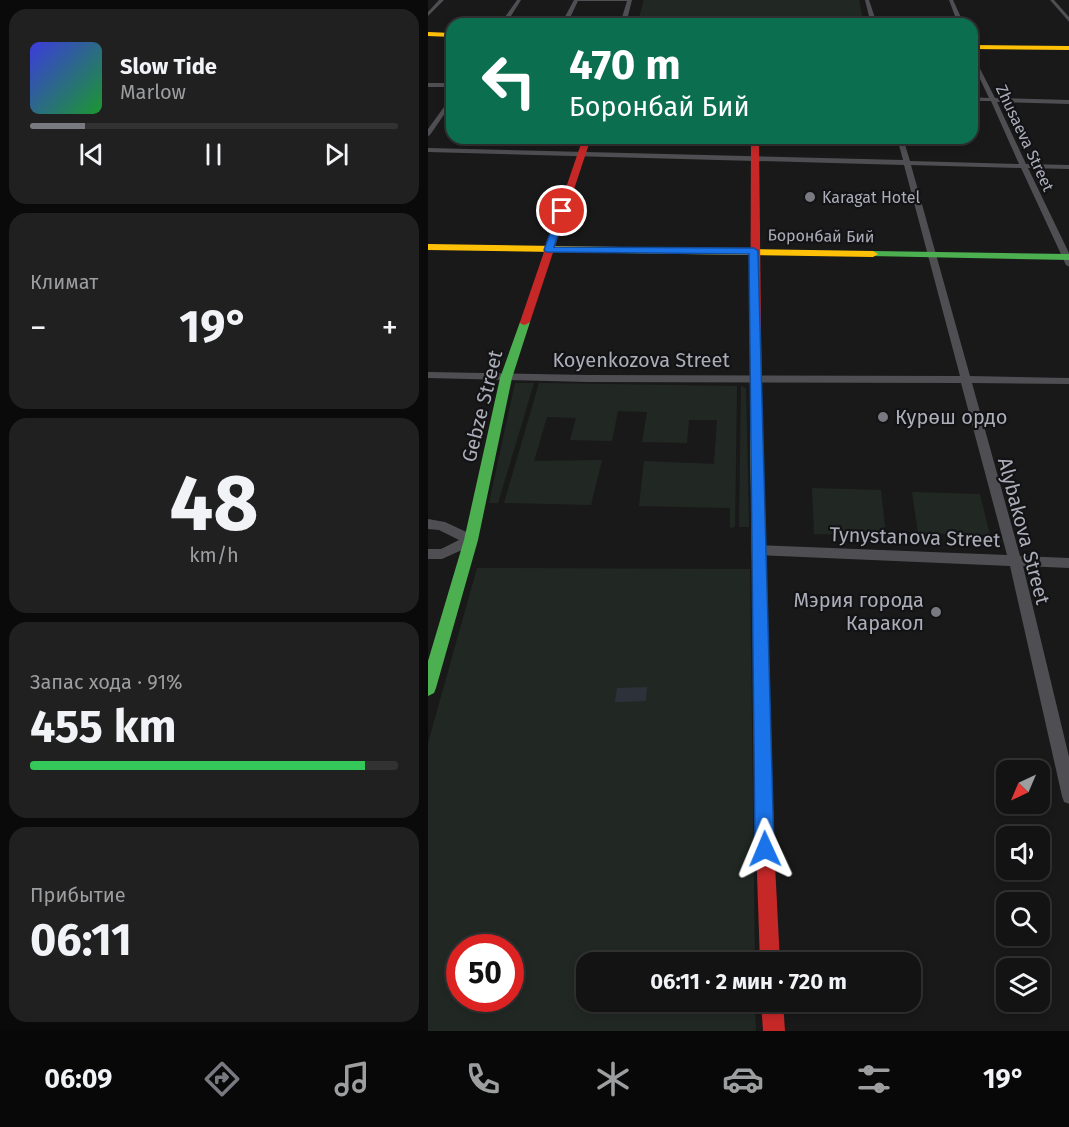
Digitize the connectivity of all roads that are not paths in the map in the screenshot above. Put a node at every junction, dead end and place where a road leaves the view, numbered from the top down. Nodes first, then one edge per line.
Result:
1 (442, 0) edge
2 (519, 0) edge
3 (577, 0) edge
4 (630, 0) edge
5 (868, 0) edge
6 (951, 0) edge
7 (1052, 0) edge
8 (428, 15) edge
9 (507, 18) edge
10 (567, 18) edge
11 (625, 18) edge
12 (872, 18) edge
13 (958, 18) edge
14 (1070, 22) edge
15 (428, 34) edge
16 (446, 35) edge
17 (978, 47) edge
18 (1070, 48) edge
19 (978, 68) edge
20 (428, 85) edge
21 (446, 85) edge
22 (978, 99) edge
23 (992, 100) junction
24 (1070, 102) edge
25 (446, 107) edge
26 (428, 134) edge
27 (585, 144) edge
28 (755, 144) edge
29 (902, 144) edge
30 (428, 150) edge
31 (581, 154) junction
32 (755, 159) junction
33 (906, 162) junction
34 (1024, 165) junction
35 (1070, 167) edge
36 (428, 247) edge
37 (549, 250) junction
38 (754, 251) junction
39 (930, 254) junction
40 (1068, 260) edge
41 (428, 375) edge
42 (506, 378) junction
43 (755, 378) junction
44 (964, 378) junction
45 (1070, 381) edge
46 (428, 524) edge
47 (471, 540) junction
48 (758, 550) junction
49 (428, 554) edge
50 (1015, 561) junction
51 (1070, 563) edge
52 (428, 688) edge
53 (1070, 796) edge
54 (770, 952) edge
55 (773, 1012) edge
56 (774, 1031) edge

1 - 8 street
2 - 9 street
3 - 4 street
3 - 10 street
4 - 11 street
5 - 12 street
6 - 13 street
7 - 14 street
15 - 16 main road
17 - 18 main road
19 - 23 street, Zhusaeva Street
20 - 21 street
22 - 23 street
23 - 24 street
23 - 34 street, Zhusaeva Street
25 - 26 street
27 - 31 main road, Gebze Street
28 - 32 main road
29 - 33 street, Alybakova Street
30 - 31 street
31 - 32 street
31 - 37 main road, Gebze Street
32 - 33 street
32 - 38 main road
33 - 34 street
33 - 39 street, Alybakova Street
34 - 35 street
34 - 40 street, Zhusaeva Street
36 - 37 main road, Боронбай Бий
37 - 38 main road, Боронбай Бий
37 - 42 main road, Gebze Street
38 - 39 main road, Боронбай Бий
38 - 43 main road
39 - 40 main road, Боронбай Бий
39 - 44 street, Alybakova Street
41 - 42 street, Koyenkozova Street
42 - 43 street, Koyenkozova Street
42 - 47 main road, Gebze Street
43 - 44 street, Koyenkozova Street
43 - 48 main road
44 - 45 street, Koyenkozova Street
44 - 50 street, Alybakova Street
46 - 47 street
47 - 49 street
47 - 52 main road, Gebze Street
48 - 50 street, Tynystanova Street
48 - 54 main road
50 - 51 street, Tynystanova Street
50 - 53 street, Alybakova Street
55 - 56 main road

